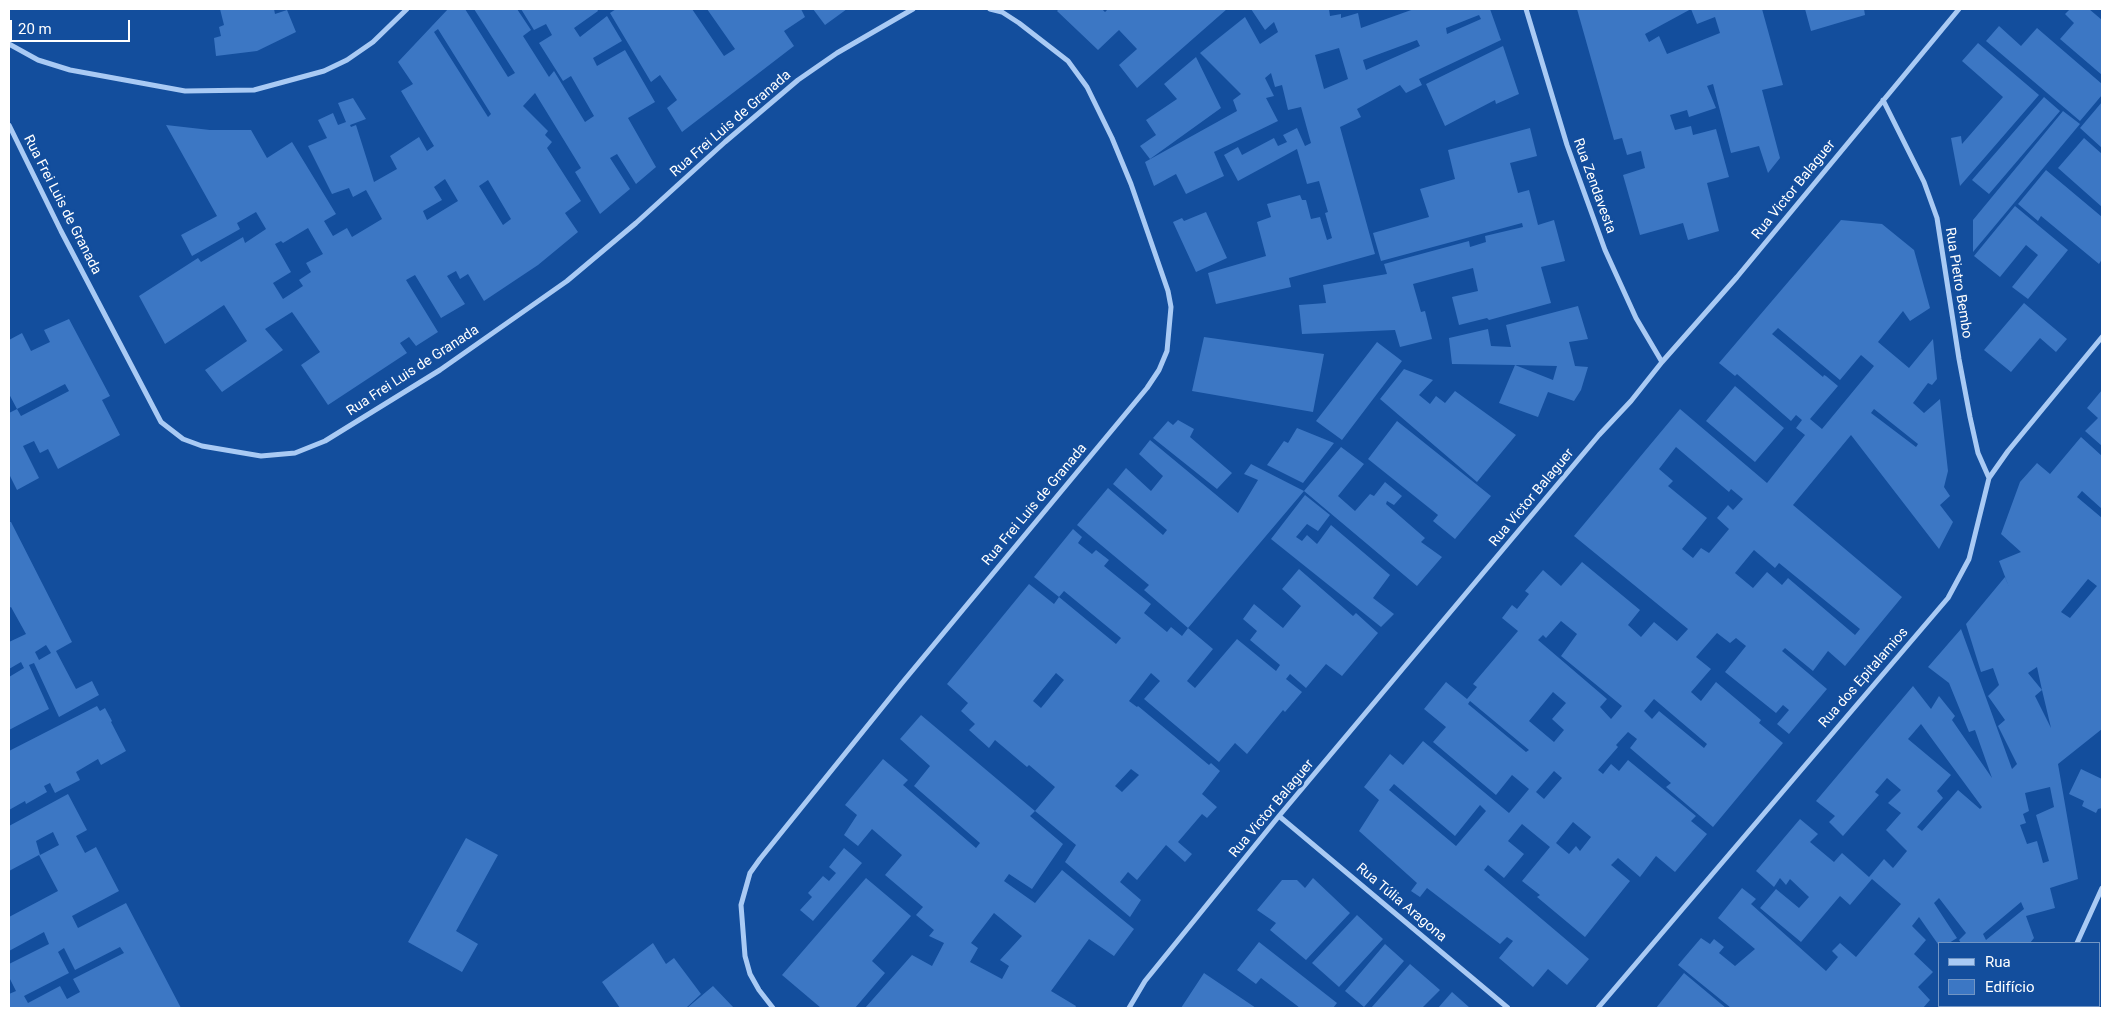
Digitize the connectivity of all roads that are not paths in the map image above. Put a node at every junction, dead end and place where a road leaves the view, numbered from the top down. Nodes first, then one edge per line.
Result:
1 (407, 9) edge
2 (913, 9) edge
3 (990, 9) edge
4 (1526, 9) edge
5 (1959, 9) edge
6 (9, 44) edge
7 (1883, 100) junction
8 (9, 125) edge
9 (2102, 337) edge
10 (1662, 362) junction
11 (1989, 478) junction
12 (1279, 816) junction
13 (2102, 888) edge
14 (2078, 942) edge
15 (774, 1008) edge
16 (1129, 1008) edge
17 (1508, 1008) edge
18 (1598, 1008) edge

1 - 6 street
2 - 8 street, Rua Frei Luis de Granada
3 - 15 street, Rua Frei Luis de Granada
4 - 10 street, Rua Zendavesta
5 - 7 street, Rua Victor Balaguer
7 - 10 street, Rua Victor Balaguer
7 - 11 street, Rua Pietro Bembo
9 - 11 street, Rua dos Epitalamios
10 - 12 street, Rua Victor Balaguer
11 - 18 street, Rua dos Epitalamios
12 - 16 street, Rua Victor Balaguer
12 - 17 street, Rua Túlia Aragona
13 - 14 street

